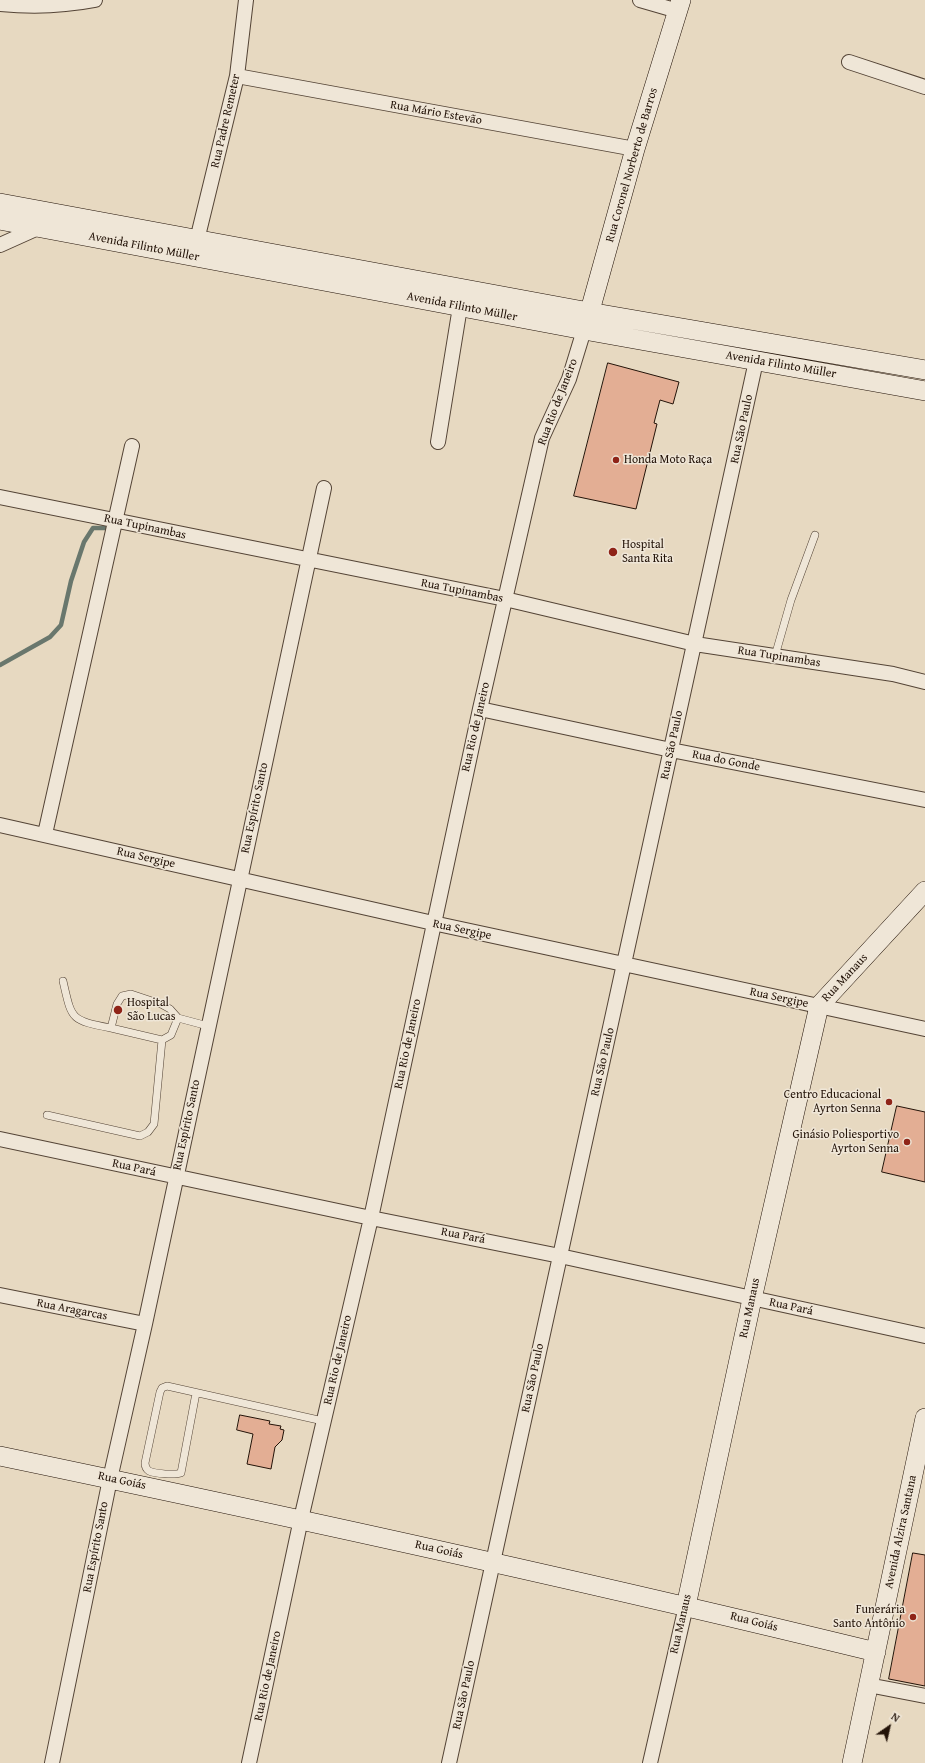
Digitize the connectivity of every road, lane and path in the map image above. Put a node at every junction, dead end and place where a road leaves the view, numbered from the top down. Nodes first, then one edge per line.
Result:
1 (95, 0) edge
2 (246, 0) edge
3 (640, 0) edge
4 (0, 4) edge
5 (679, 6) edge
6 (849, 62) dead end
7 (237, 76) junction
8 (925, 87) edge
9 (635, 149) junction
10 (0, 203) edge
11 (0, 220) edge
12 (40, 227) junction
13 (198, 240) junction
14 (0, 245) edge
15 (460, 307) junction
16 (587, 321) junction
17 (756, 361) junction
18 (925, 370) edge
19 (925, 391) edge
20 (438, 442) dead end
21 (132, 446) dead end
22 (324, 488) dead end
23 (0, 497) edge
24 (114, 520) junction
25 (815, 535) dead end
26 (309, 560) junction
27 (505, 599) junction
28 (695, 644) junction
29 (775, 656) junction
30 (925, 682) edge
31 (480, 709) junction
32 (671, 750) junction
33 (925, 800) edge
34 (0, 825) edge
35 (45, 834) junction
36 (240, 880) junction
37 (925, 891) edge
38 (433, 923) junction
39 (625, 965) junction
40 (63, 981) dead end
41 (819, 1006) junction
42 (178, 1018) junction
43 (208, 1026) junction
44 (111, 1028) junction
45 (925, 1029) edge
46 (162, 1040) junction
47 (47, 1115) dead end
48 (0, 1139) edge
49 (176, 1177) junction
50 (371, 1218) junction
51 (560, 1256) junction
52 (0, 1295) edge
53 (752, 1299) junction
54 (145, 1324) junction
55 (925, 1336) edge
56 (196, 1393) junction
57 (925, 1418) edge
58 (324, 1421) junction
59 (0, 1456) edge
60 (110, 1479) junction
61 (301, 1519) junction
62 (492, 1563) junction
63 (686, 1606) junction
64 (876, 1652) junction
65 (868, 1685) junction
66 (925, 1696) edge
67 (52, 1763) edge
68 (249, 1763) edge
69 (449, 1763) edge
70 (650, 1763) edge
71 (852, 1763) edge

1 - 4 street
2 - 7 street, Rua Padre Remeter
3 - 5 street
5 - 9 main road, Rua Coronel Norberto de Barros
6 - 8 street
7 - 9 street, Rua Mário Estevão
7 - 13 street, Rua Padre Remeter
9 - 16 main road, Rua Coronel Norberto de Barros
10 - 13 main road, Avenida Filinto Müller
11 - 12 main road, Avenida Filinto Müller
12 - 14 street
12 - 15 main road, Avenida Filinto Müller
13 - 16 main road, Avenida Filinto Müller
15 - 16 main road, Avenida Filinto Müller
15 - 20 street
16 - 17 main road, Avenida Filinto Müller
16 - 18 main road, Avenida Filinto Müller
16 - 27 street, Rua Rio de Janeiro
17 - 19 main road, Avenida Filinto Müller
17 - 28 street, Rua São Paulo
21 - 24 street
22 - 26 street, Rua Espírito Santo
23 - 24 street, Rua Tupinambas
24 - 26 street, Rua Tupinambas
24 - 35 street
25 - 29 lane
26 - 27 street, Rua Tupinambas
26 - 36 street, Rua Espírito Santo
27 - 28 street, Rua Tupinambas
27 - 31 street, Rua Rio de Janeiro
28 - 29 street, Rua Tupinambas
28 - 32 street, Rua São Paulo
29 - 30 street, Rua Tupinambas
31 - 32 street, Rua do Gonde
31 - 38 street, Rua Rio de Janeiro
32 - 33 street, Rua do Gonde
32 - 39 street, Rua São Paulo
34 - 35 street, Rua Sergipe
35 - 36 street, Rua Sergipe
36 - 38 street, Rua Sergipe
36 - 43 street, Rua Espírito Santo
37 - 41 main road, Rua Manaus
38 - 39 street, Rua Sergipe
38 - 50 street, Rua Rio de Janeiro
39 - 41 street, Rua Sergipe
39 - 51 street, Rua São Paulo
40 - 44 lane
41 - 45 street, Rua Sergipe
41 - 53 main road, Rua Manaus
42 - 43 lane
42 - 44 lane
42 - 46 lane
43 - 49 street, Rua Espírito Santo
44 - 46 lane
46 - 47 lane
48 - 49 street, Rua Pará
49 - 50 street, Rua Pará
49 - 54 street, Rua Espírito Santo
50 - 51 street, Rua Pará
50 - 58 street, Rua Rio de Janeiro
51 - 53 street, Rua Pará
51 - 62 street, Rua São Paulo
52 - 54 street, Rua Aragarcas
53 - 55 street, Rua Pará
53 - 63 main road, Rua Manaus
54 - 60 street, Rua Espírito Santo
56 - 56 lane
56 - 58 lane
57 - 64 main road, Avenida Alzira Santana
58 - 61 street, Rua Rio de Janeiro
59 - 60 main road, Rua Goiás
60 - 61 main road, Rua Goiás
60 - 67 street, Rua Espírito Santo
61 - 62 main road, Rua Goiás
61 - 68 street, Rua Rio de Janeiro
62 - 63 main road, Rua Goiás
62 - 69 street, Rua São Paulo
63 - 64 main road, Rua Goiás
63 - 70 street, Rua Manaus
64 - 65 main road, Avenida Alzira Santana
65 - 66 street
65 - 71 main road, Avenida Alzira Santana

